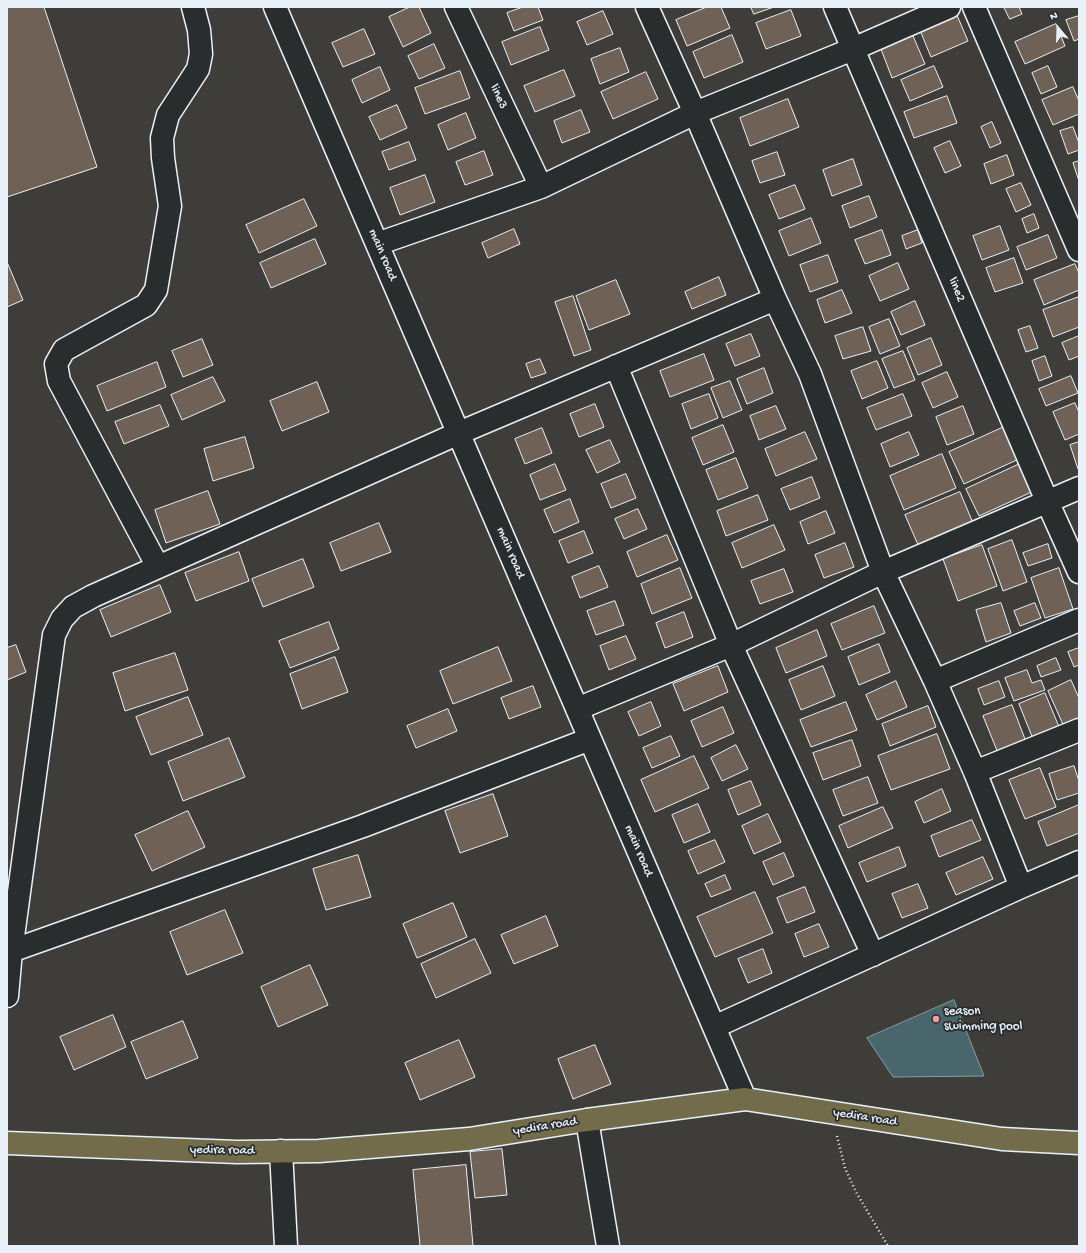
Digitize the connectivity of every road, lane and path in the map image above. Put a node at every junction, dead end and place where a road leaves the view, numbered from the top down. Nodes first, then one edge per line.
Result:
1 (193, 7) edge
2 (275, 7) edge
3 (456, 7) edge
4 (647, 7) edge
5 (834, 7) edge
6 (949, 7) edge
7 (974, 7) edge
8 (853, 49) junction
9 (695, 113) junction
10 (541, 187) junction
11 (377, 244) junction
12 (1079, 250) edge
13 (775, 299) junction
14 (616, 366) junction
15 (459, 433) junction
16 (1079, 488) edge
17 (1047, 501) junction
18 (158, 567) junction
19 (883, 572) junction
20 (1079, 572) edge
21 (1079, 620) edge
22 (731, 645) junction
23 (935, 681) junction
24 (578, 709) junction
25 (1079, 730) edge
26 (590, 739) junction
27 (975, 772) junction
28 (1079, 862) edge
29 (1021, 887) junction
30 (11, 951) junction
31 (873, 955) junction
32 (7, 996) edge
33 (714, 1027) junction
34 (745, 1099) junction
35 (832, 1113) junction
36 (587, 1120) junction
37 (7, 1143) edge
38 (1079, 1143) edge
39 (281, 1152) junction
40 (286, 1246) edge
41 (608, 1246) edge
42 (888, 1246) edge

1 - 18 street
2 - 11 street, main road
3 - 10 street, line3
4 - 9 street
5 - 8 street, line2
6 - 8 street
7 - 12 street
8 - 9 street
8 - 17 street, line2
9 - 10 street
9 - 13 street
10 - 11 street
11 - 15 street, main road
13 - 14 street
13 - 19 street
14 - 15 street
14 - 22 street
15 - 18 street
15 - 24 street, main road
16 - 17 street
17 - 19 street
17 - 20 street, line2
18 - 30 street
19 - 22 street
19 - 23 street
21 - 23 street
22 - 24 street
22 - 31 street
23 - 27 street
24 - 26 street, main road
25 - 27 street
26 - 30 street
26 - 33 street, main road
27 - 29 street
28 - 29 street
29 - 31 street
30 - 32 street
31 - 33 street
33 - 34 street, main road
34 - 35 main road, yedira road
34 - 36 main road, yedira road
35 - 38 main road, yedira road
35 - 42 path
36 - 39 main road, yedira road
36 - 41 street
37 - 39 main road, yedira road
39 - 40 street

